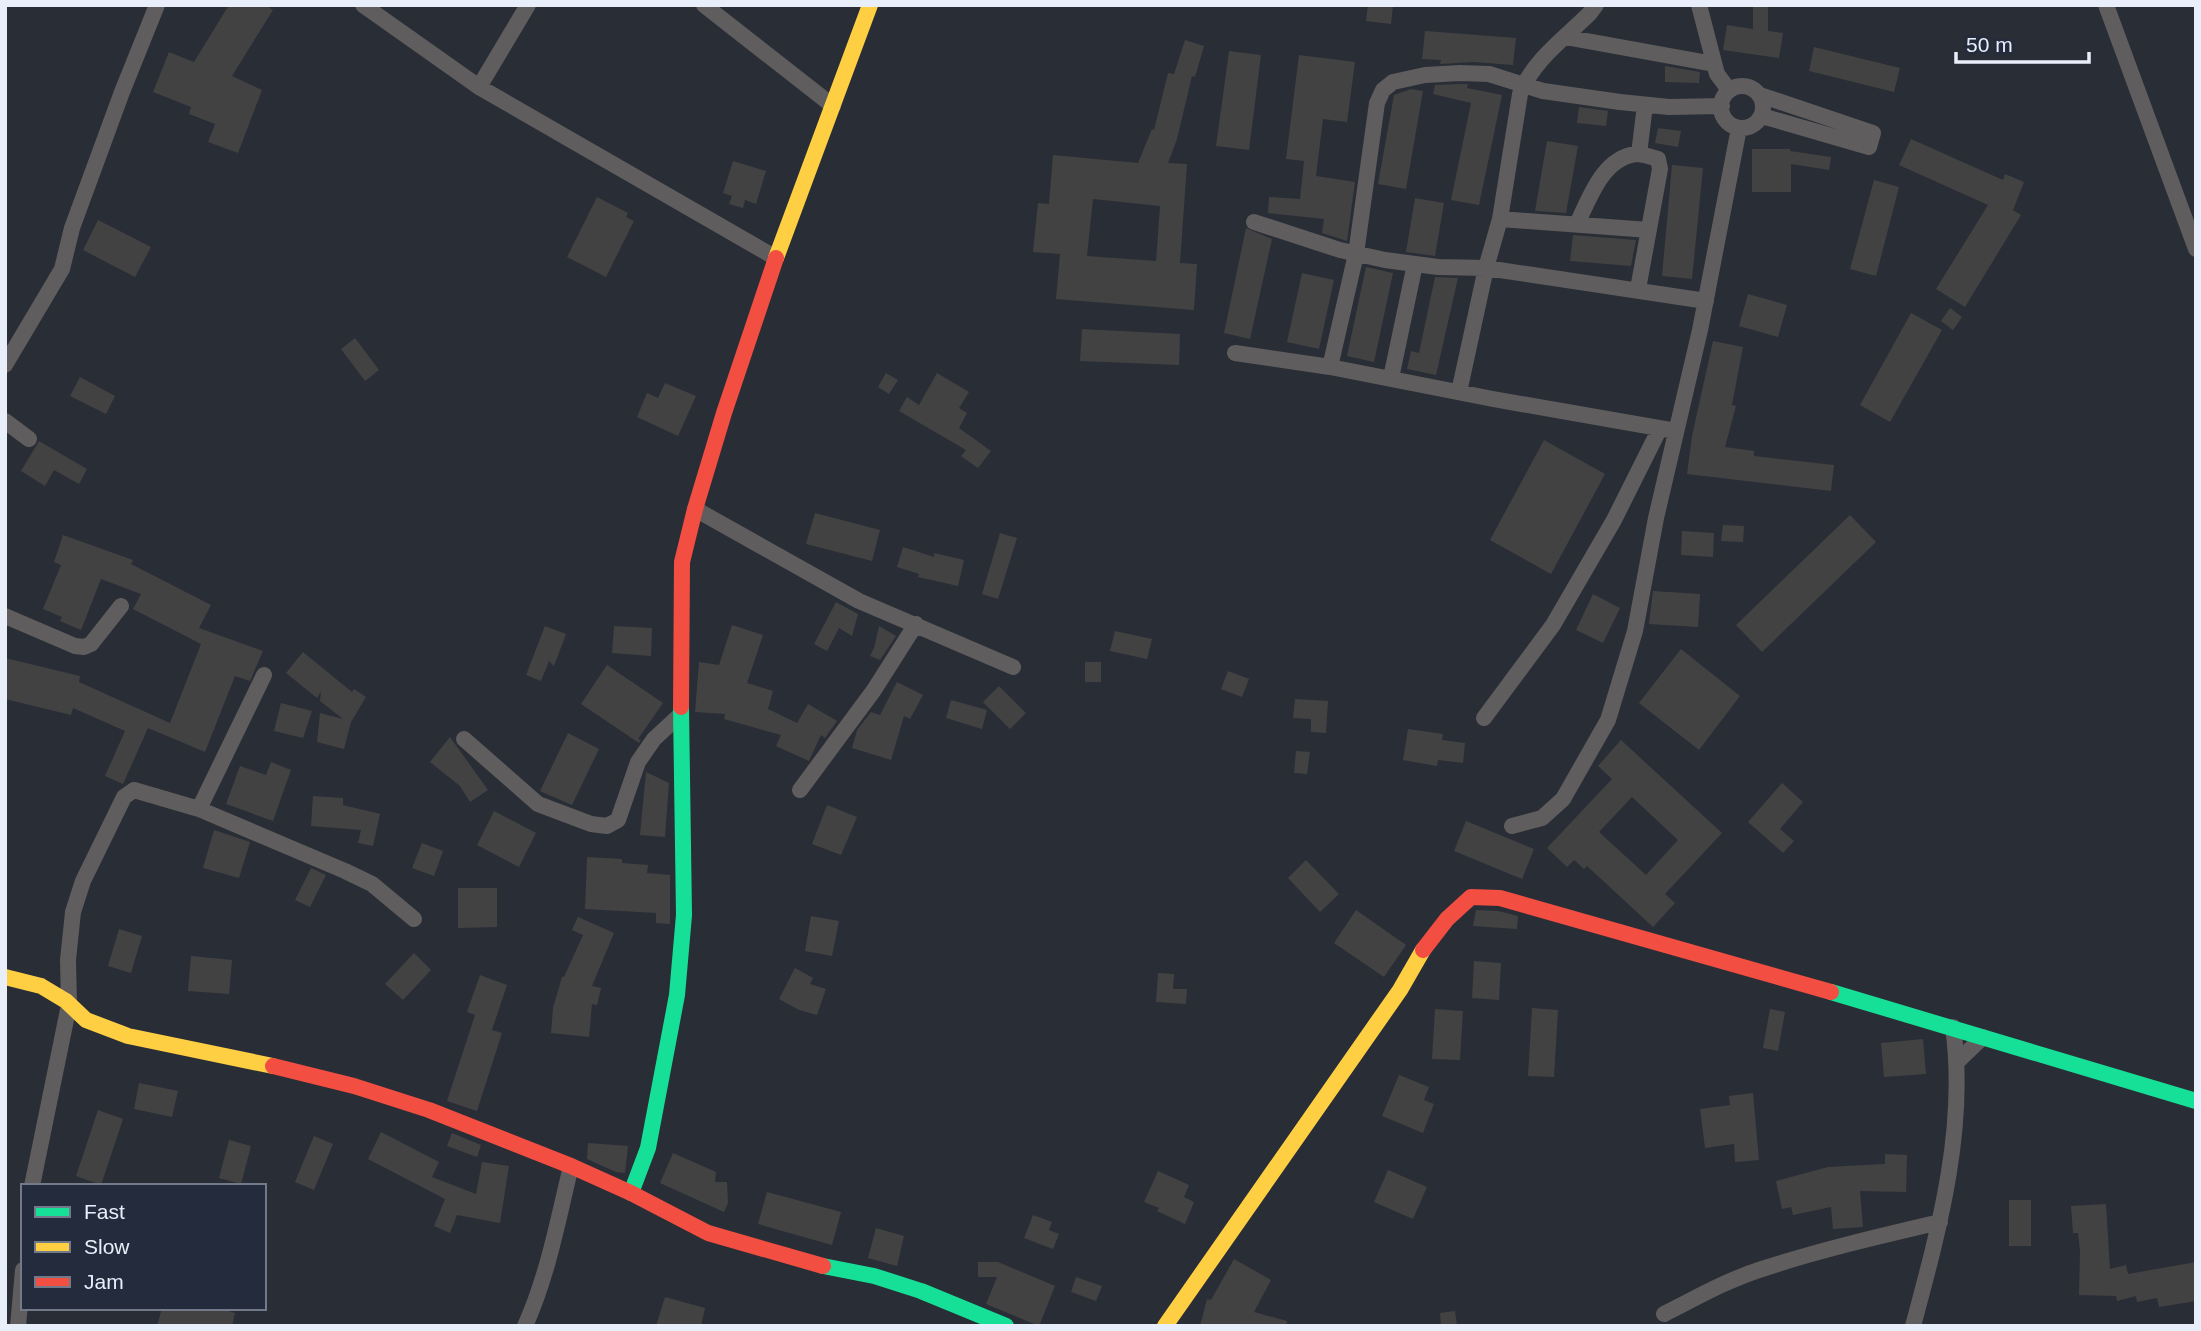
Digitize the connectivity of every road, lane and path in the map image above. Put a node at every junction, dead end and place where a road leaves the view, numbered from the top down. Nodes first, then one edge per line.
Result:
1 (157, 5) edge
2 (363, 5) edge
3 (528, 5) edge
4 (704, 5) edge
5 (870, 5) edge
6 (1596, 5) edge
7 (1699, 5) edge
8 (2106, 5) edge
9 (1565, 37) junction
10 (1714, 64) junction
11 (1523, 85) junction
12 (480, 88) junction
13 (1729, 90) junction
14 (1760, 95) junction
15 (1644, 105) junction
16 (833, 106) junction
17 (1722, 106) junction
18 (1762, 116) junction
19 (1739, 128) junction
20 (1639, 154) junction
21 (1500, 219) junction
22 (1254, 222) dead end
23 (1577, 224) junction
24 (1649, 230) junction
25 (2196, 250) edge
26 (1356, 254) junction
27 (776, 258) junction
28 (1415, 264) junction
29 (1486, 268) junction
30 (1638, 289) junction
31 (1706, 301) junction
32 (1235, 353) dead end
33 (5, 365) edge
34 (1329, 367) junction
35 (1391, 378) junction
36 (1459, 392) junction
37 (5, 421) edge
38 (1668, 430) junction
39 (29, 439) dead end
40 (695, 509) junction
41 (121, 606) dead end
42 (5, 616) edge
43 (916, 624) junction
44 (1013, 667) dead end
45 (264, 674) dead end
46 (681, 714) junction
47 (1484, 718) dead end
48 (464, 739) dead end
49 (800, 790) dead end
50 (199, 809) junction
51 (1512, 826) dead end
52 (414, 919) dead end
53 (5, 977) edge
54 (69, 1005) junction
55 (1953, 1027) junction
56 (1983, 1037) junction
57 (1958, 1061) junction
58 (2196, 1101) edge
59 (571, 1166) junction
60 (32, 1184) edge
61 (631, 1193) junction
62 (1940, 1222) junction
63 (21, 1292) edge
64 (1664, 1314) dead end
65 (18, 1326) edge
66 (525, 1326) edge
67 (1006, 1326) edge
68 (1165, 1326) edge
69 (1913, 1326) edge

1 - 33 street
2 - 12 street
3 - 12 street
4 - 16 street
5 - 16 street
6 - 9 street
7 - 10 street
8 - 25 street
9 - 10 street
9 - 11 street
10 - 13 street
11 - 15 street
11 - 21 street
11 - 26 street
12 - 27 street
13 - 14 street
13 - 17 street
14 - 18 street
14 - 18 street
15 - 17 street
15 - 20 street
16 - 27 street
17 - 19 street
18 - 19 street
19 - 31 street
20 - 23 street
20 - 24 street
21 - 23 street
21 - 29 street
22 - 26 street
23 - 24 street
24 - 30 street
26 - 28 street
26 - 34 street
27 - 40 street
28 - 29 street
28 - 35 street
29 - 30 street
29 - 36 street
30 - 31 street
31 - 38 street
32 - 34 street
34 - 35 street
35 - 36 street
36 - 38 street
37 - 39 street
38 - 47 street
38 - 51 street
40 - 43 street
40 - 46 street
41 - 42 street
43 - 44 street
43 - 49 street
45 - 50 street
46 - 48 street
46 - 61 street
50 - 52 street
50 - 54 street
53 - 54 street
54 - 59 street
54 - 60 street
55 - 56 street
55 - 57 street
55 - 68 street
56 - 57 street
56 - 58 street
57 - 62 street
59 - 61 street
59 - 66 street
61 - 67 street
62 - 64 street
62 - 69 street
63 - 65 street

